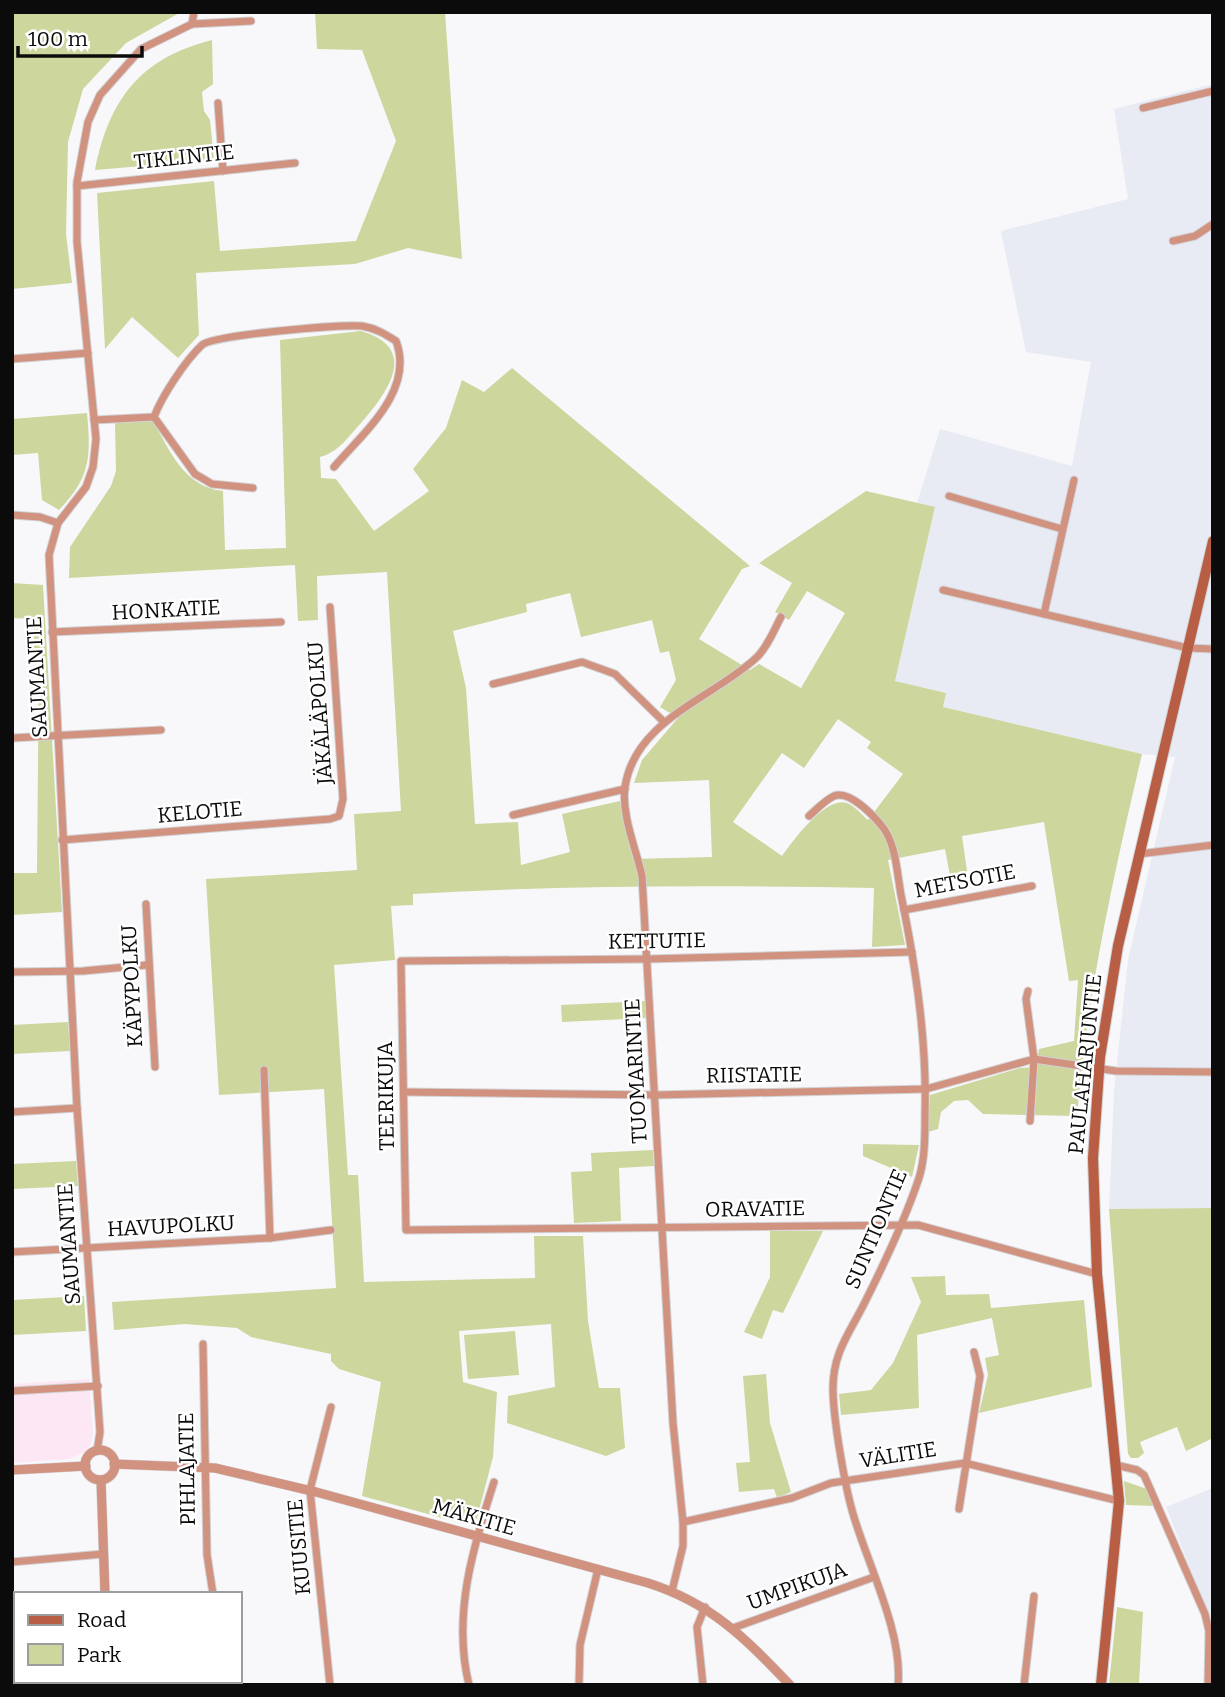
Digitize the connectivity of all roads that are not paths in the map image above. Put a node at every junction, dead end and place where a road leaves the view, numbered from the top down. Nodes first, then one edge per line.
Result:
1 (194, 12) edge
2 (251, 21) dead end
3 (192, 24) junction
4 (1213, 91) edge
5 (218, 103) dead end
6 (1143, 108) dead end
7 (295, 163) dead end
8 (223, 171) junction
9 (77, 186) junction
10 (1213, 224) edge
11 (1173, 241) dead end
12 (88, 353) junction
13 (12, 359) edge
14 (155, 417) junction
15 (94, 420) junction
16 (334, 467) dead end
17 (1074, 480) dead end
18 (253, 488) dead end
19 (949, 496) dead end
20 (12, 515) edge
21 (58, 523) junction
22 (1062, 529) junction
23 (1213, 541) edge
24 (943, 590) dead end
25 (330, 607) dead end
26 (1044, 614) junction
27 (781, 617) dead end
28 (281, 622) dead end
29 (52, 632) junction
30 (1188, 648) junction
31 (1213, 649) edge
32 (493, 684) dead end
33 (664, 722) junction
34 (161, 730) dead end
35 (57, 737) junction
36 (12, 738) edge
37 (625, 789) junction
38 (339, 816) joint
39 (513, 816) dead end
40 (809, 816) dead end
41 (62, 840) junction
42 (1213, 845) edge
43 (1139, 854) junction
44 (1032, 886) dead end
45 (145, 904) dead end
46 (904, 910) junction
47 (912, 952) junction
48 (648, 959) junction
49 (401, 961) joint
50 (147, 965) junction
51 (12, 972) edge
52 (70, 972) junction
53 (1028, 991) dead end
54 (1034, 1059) junction
55 (155, 1067) dead end
56 (1100, 1067) junction
57 (264, 1070) dead end
58 (1213, 1072) edge
59 (926, 1089) junction
60 (404, 1092) junction
61 (655, 1095) junction
62 (77, 1108) junction
63 (12, 1112) edge
64 (1030, 1121) dead end
65 (901, 1225) junction
66 (661, 1228) junction
67 (331, 1230) dead end
68 (407, 1230) joint
69 (270, 1238) junction
70 (86, 1247) junction
71 (12, 1252) edge
72 (1097, 1274) junction
73 (203, 1344) dead end
74 (974, 1352) dead end
75 (98, 1386) junction
76 (12, 1391) edge
77 (331, 1407) dead end
78 (97, 1451) junction
79 (965, 1463) junction
80 (114, 1464) junction
81 (1116, 1465) junction
82 (86, 1466) junction
83 (204, 1467) junction
84 (12, 1470) edge
85 (101, 1480) junction
86 (846, 1481) junction
87 (494, 1482) dead end
88 (310, 1490) junction
89 (1119, 1501) junction
90 (959, 1509) dead end
91 (683, 1522) junction
92 (477, 1536) junction
93 (103, 1554) junction
94 (12, 1562) edge
95 (598, 1569) junction
96 (874, 1577) junction
97 (672, 1591) junction
98 (105, 1592) edge
99 (213, 1592) edge
100 (1034, 1596) dead end
101 (705, 1607) junction
102 (733, 1628) junction
103 (330, 1685) edge
104 (469, 1685) edge
105 (579, 1685) edge
106 (703, 1685) edge
107 (790, 1685) edge
108 (898, 1685) edge
109 (1024, 1685) edge
110 (1101, 1685) edge
111 (1208, 1685) edge

1 - 3 street
2 - 3 street, SAUMANTIE
3 - 9 street, SAUMANTIE
4 - 6 street
5 - 8 street
7 - 8 street, TIKLINTIE
8 - 9 street, TIKLINTIE
9 - 12 street, SAUMANTIE
10 - 11 street
12 - 13 street
12 - 15 street, SAUMANTIE
14 - 15 street
14 - 16 street
14 - 18 street
15 - 21 street, SAUMANTIE
17 - 22 street
19 - 22 street
20 - 21 street
21 - 29 street, SAUMANTIE
22 - 26 street
23 - 30 main road, PAULAHARJUNTIE
24 - 26 street
25 - 38 street, JÄKÄLÄPOLKU
26 - 30 street
27 - 33 street
28 - 29 street, HONKATIE
29 - 35 street, SAUMANTIE
30 - 31 street
30 - 43 main road, PAULAHARJUNTIE
32 - 33 street
33 - 37 street
34 - 35 street
35 - 36 street
35 - 41 street, SAUMANTIE
37 - 39 street
37 - 48 street, TUOMARINTIE
38 - 41 street, KELOTIE
40 - 46 street, SUNTIONTIE
41 - 52 street, SAUMANTIE
42 - 43 street
43 - 56 main road, PAULAHARJUNTIE
44 - 46 street, METSOTIE
45 - 50 street, KÄPYPOLKU
46 - 47 street, SUNTIONTIE
47 - 48 street, KETTUTIE
47 - 59 street, SUNTIONTIE
48 - 49 street, KETTUTIE
48 - 61 street, TUOMARINTIE
49 - 60 street, TEERIKUJA
50 - 52 street
50 - 55 street, KÄPYPOLKU
51 - 52 street
52 - 62 street, SAUMANTIE
53 - 54 street
54 - 56 street, RIISTATIE
54 - 59 street, RIISTATIE
54 - 64 street
56 - 58 street, RIISTATIE
56 - 72 main road, PAULAHARJUNTIE
57 - 69 street
59 - 61 street, RIISTATIE
59 - 65 street, SUNTIONTIE
60 - 61 street, RIISTATIE
60 - 68 street, TEERIKUJA
61 - 66 street, TUOMARINTIE
62 - 63 street
62 - 70 street, SAUMANTIE
65 - 66 street, ORAVATIE
65 - 72 street, ORAVATIE
65 - 86 street, SUNTIONTIE
66 - 68 street, ORAVATIE
66 - 91 street, TUOMARINTIE
67 - 69 street, HAVUPOLKU
69 - 70 street, HAVUPOLKU
70 - 71 street, HAVUPOLKU
70 - 75 street, SAUMANTIE
72 - 81 main road, PAULAHARJUNTIE
73 - 83 street, PIHLAJATIE
74 - 79 street
75 - 76 street
75 - 78 street, SAUMANTIE
77 - 88 street, KUUSITIE
78 - 80 street
78 - 82 street
79 - 86 street, VÄLITIE
79 - 89 street, VÄLITIE
79 - 90 street
80 - 83 street, MÄKITIE
80 - 85 street
81 - 89 main road, PAULAHARJUNTIE
81 - 111 street
82 - 84 street
82 - 85 street
83 - 88 street, MÄKITIE
83 - 99 street, PIHLAJATIE
85 - 93 street
86 - 91 street, VÄLITIE
86 - 96 street, SUNTIONTIE
87 - 92 street
88 - 92 street, MÄKITIE
88 - 103 street, KUUSITIE
89 - 110 main road, PAULAHARJUNTIE
91 - 97 street, TUOMARINTIE
92 - 95 street, MÄKITIE
92 - 104 street
93 - 94 street
93 - 98 street
95 - 97 street, MÄKITIE
95 - 105 street
96 - 102 street, UMPIKUJA
96 - 108 street, SUNTIONTIE
97 - 101 street, MÄKITIE
100 - 109 street
101 - 102 street, MÄKITIE
101 - 106 street
102 - 107 street, MÄKITIE

